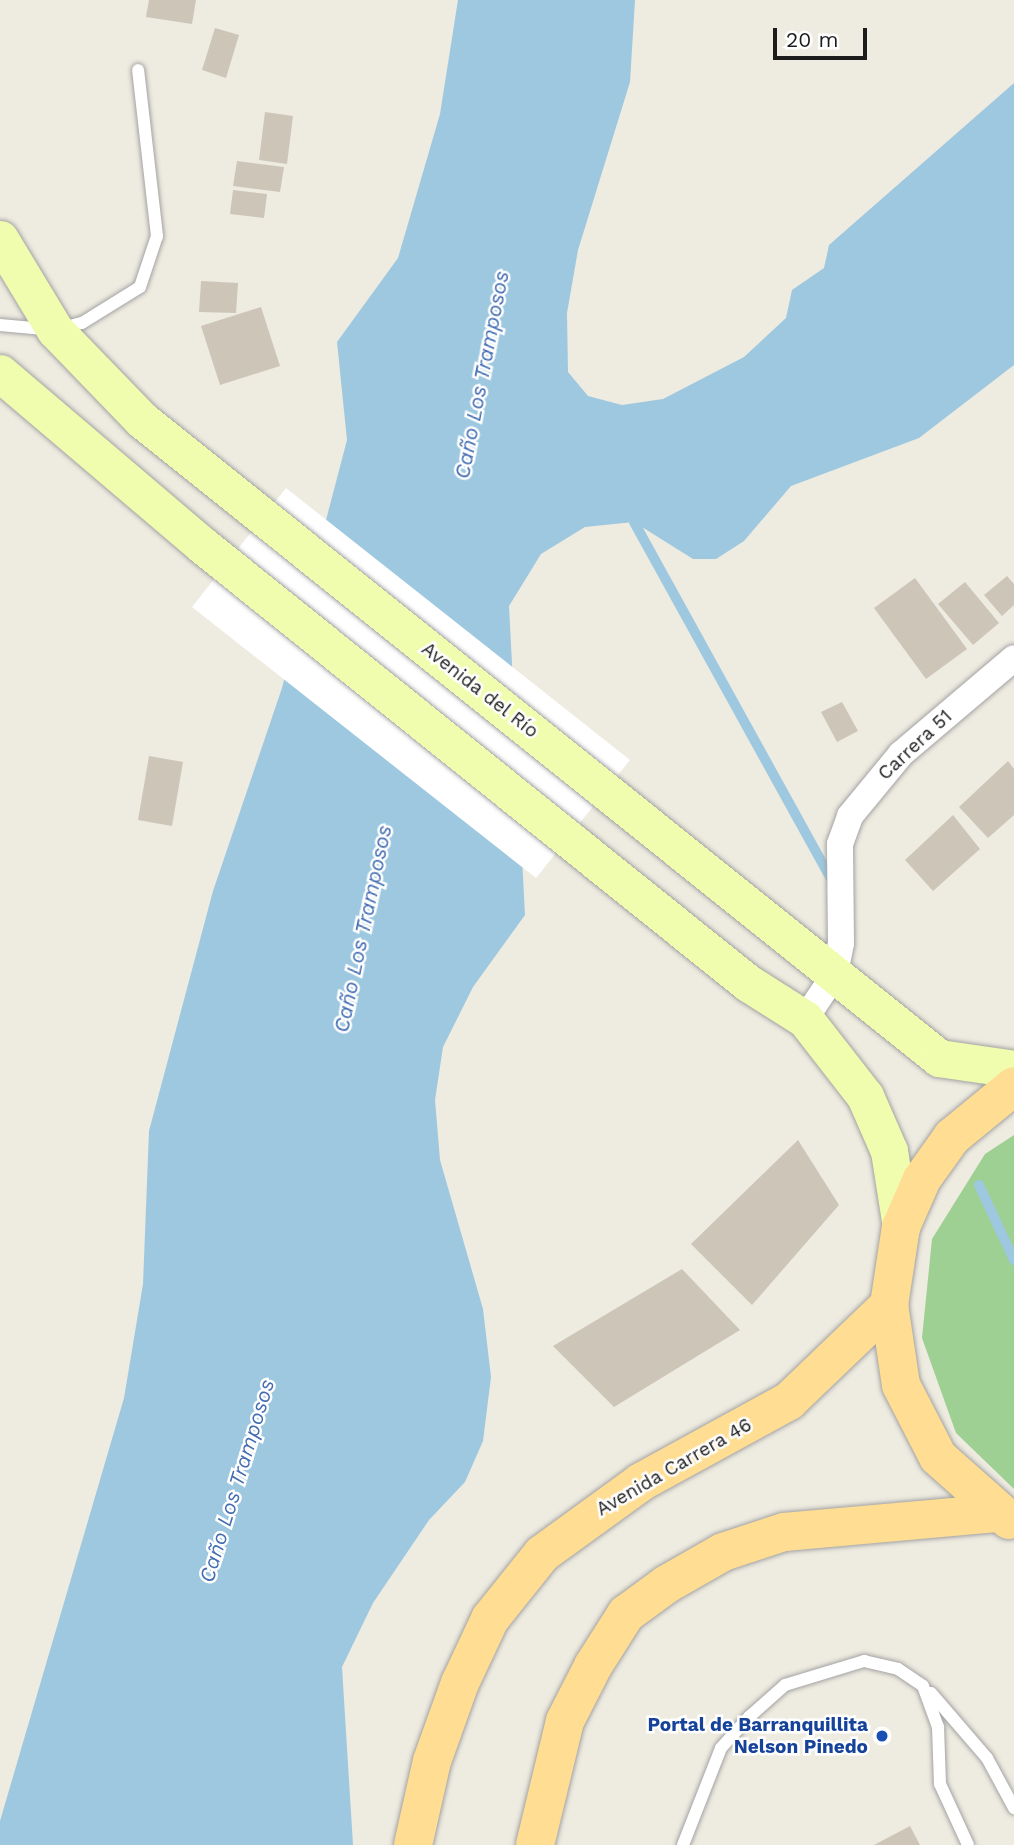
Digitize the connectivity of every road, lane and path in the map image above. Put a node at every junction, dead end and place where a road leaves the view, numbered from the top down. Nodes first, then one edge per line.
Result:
1 (138, 69) dead end
2 (0, 239) edge
3 (0, 325) edge
4 (55, 330) junction
5 (0, 373) edge
6 (1014, 658) edge
7 (835, 974) junction
8 (805, 1019) junction
9 (1014, 1069) edge
10 (1014, 1086) edge
11 (901, 1227) junction
12 (889, 1305) junction
13 (1005, 1518) edge
14 (923, 1686) junction
15 (1014, 1808) edge
16 (413, 1845) edge
17 (534, 1845) edge
18 (683, 1845) edge
19 (968, 1845) edge

1 - 4 lane
2 - 4 main road, Avenida del Río
3 - 4 lane
4 - 7 main road, Avenida del Río
5 - 8 main road
6 - 7 street, Carrera 51
7 - 8 street
7 - 9 main road, Avenida del Río
8 - 11 main road
10 - 11 main road
11 - 12 main road
12 - 13 main road
12 - 16 main road, Avenida Carrera 46
13 - 17 main road
14 - 15 lane
14 - 18 lane
14 - 19 lane

